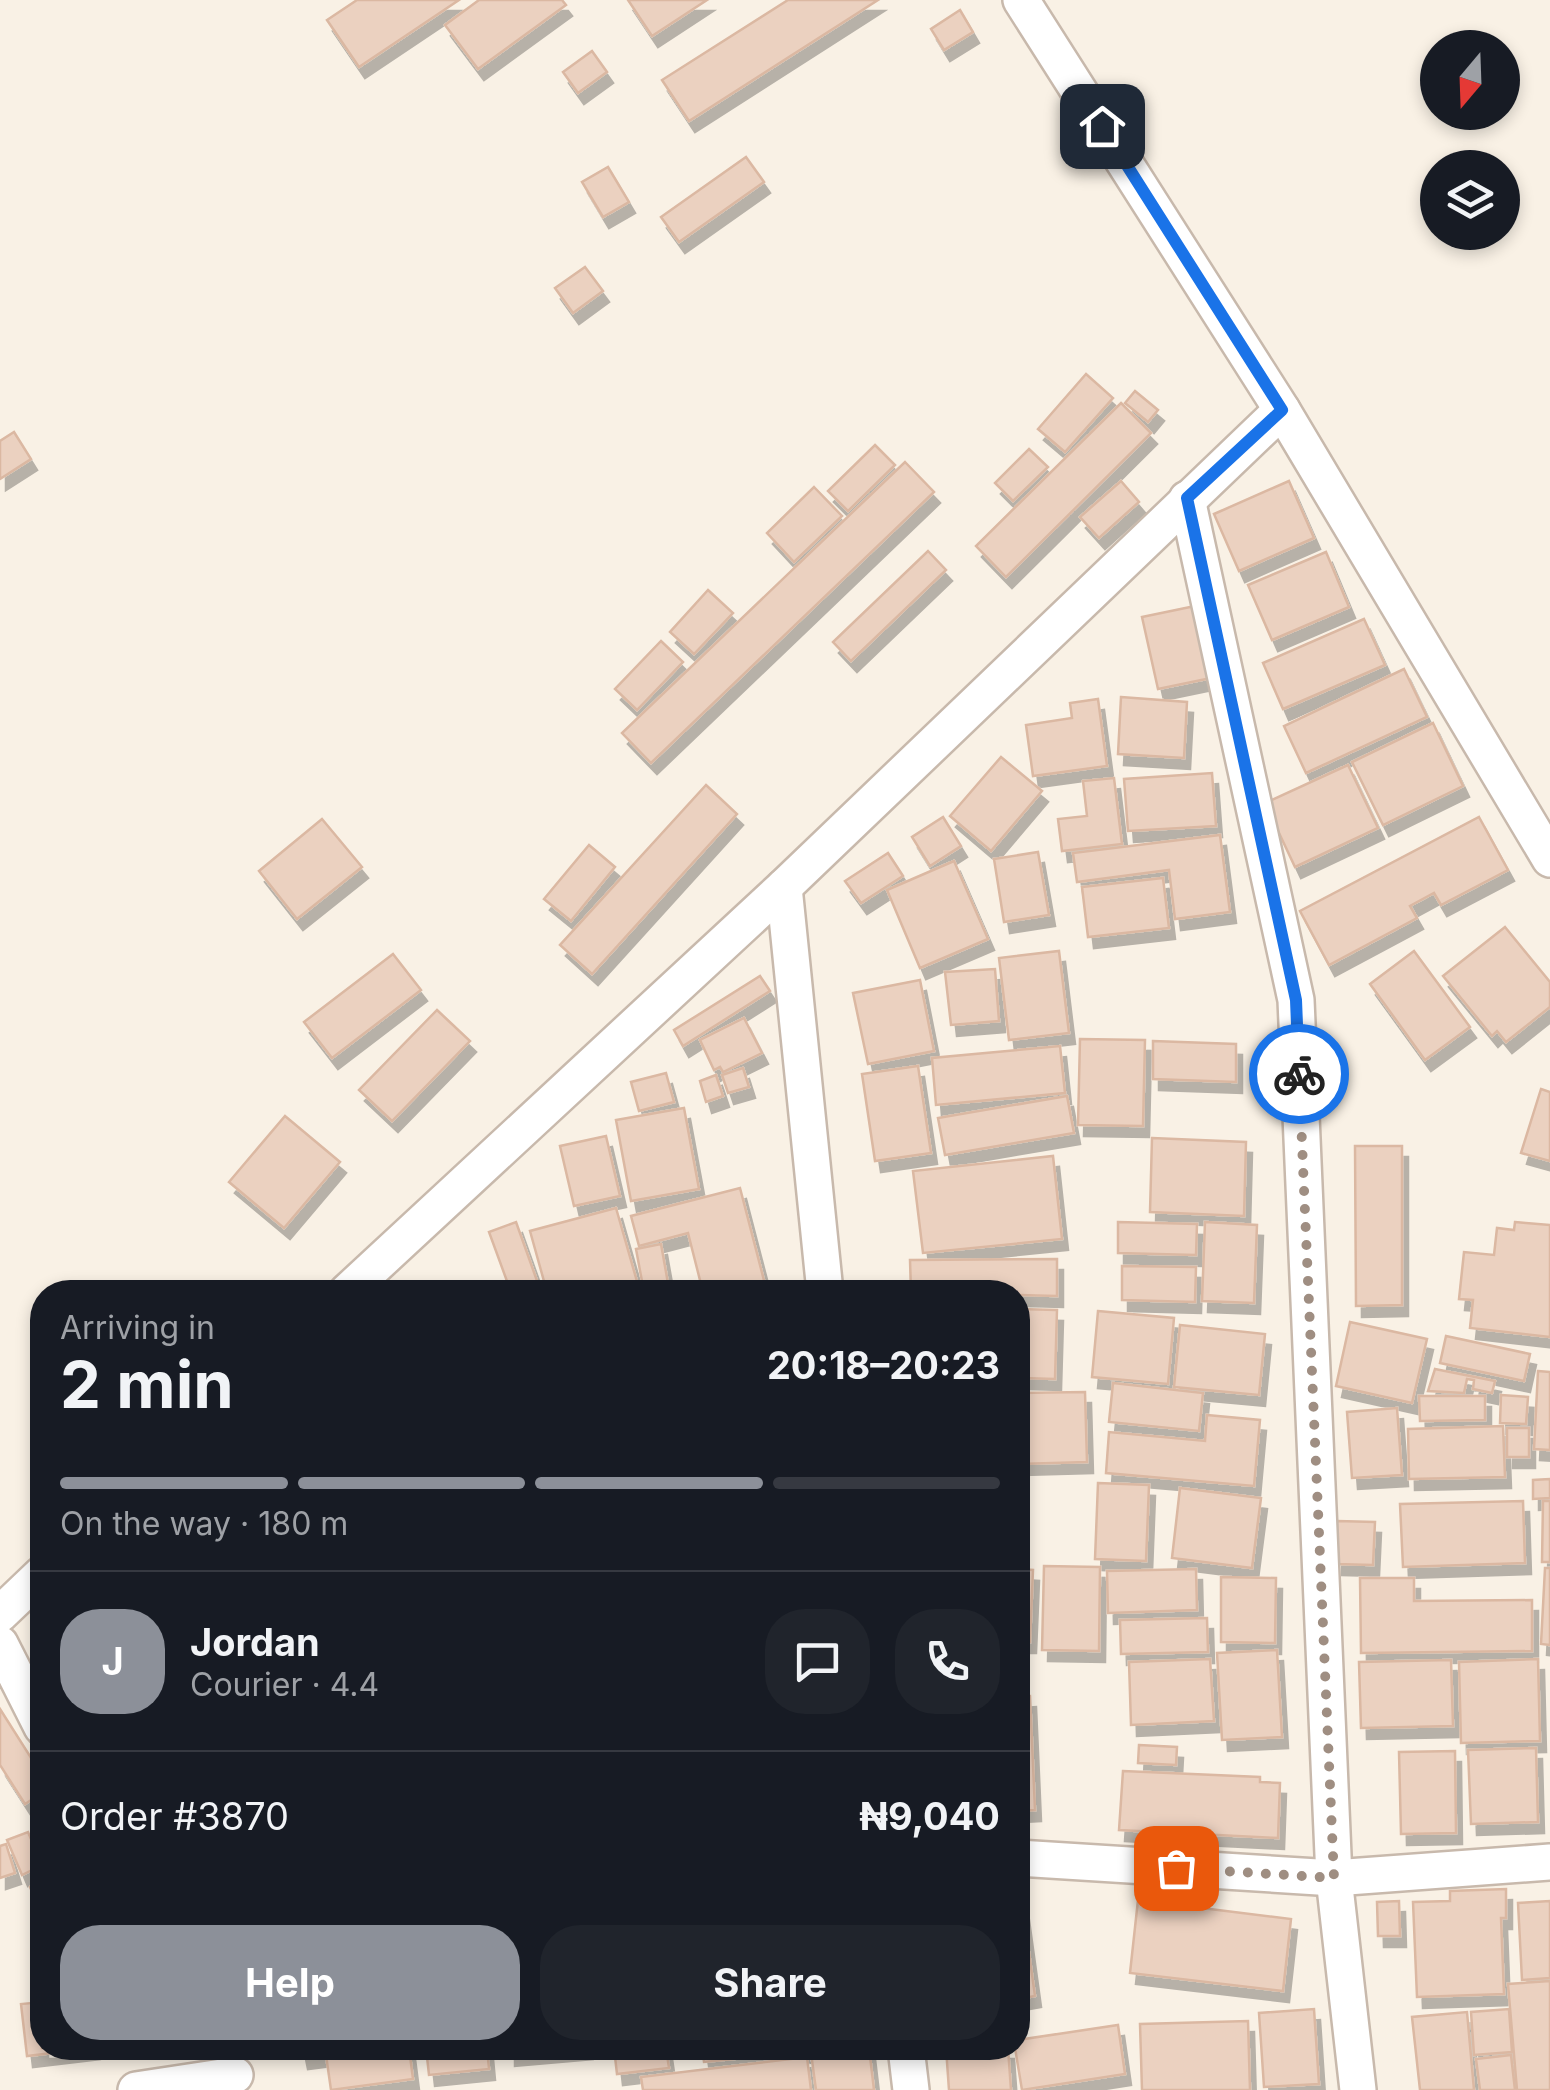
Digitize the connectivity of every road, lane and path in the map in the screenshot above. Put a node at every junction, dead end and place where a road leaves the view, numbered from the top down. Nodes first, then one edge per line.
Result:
1 (1021, 0) edge
2 (1282, 410) junction
3 (1187, 498) junction
4 (1550, 858) edge
5 (784, 887) junction
6 (359, 1280) edge
7 (824, 1280) edge
8 (30, 1585) edge
9 (0, 1614) edge
10 (0, 1644) edge
11 (30, 1703) edge
12 (1030, 1859) edge
13 (1550, 1862) edge
14 (1334, 1878) junction
15 (907, 2060) edge
16 (232, 2071) edge
17 (136, 2090) edge
18 (911, 2090) edge
19 (1358, 2090) edge

1 - 2 street
2 - 3 street
2 - 4 street
3 - 5 street
3 - 14 street
5 - 6 street
5 - 7 street
8 - 9 street
10 - 11 street
12 - 14 street
13 - 14 street
14 - 19 street
15 - 18 street
16 - 17 street

